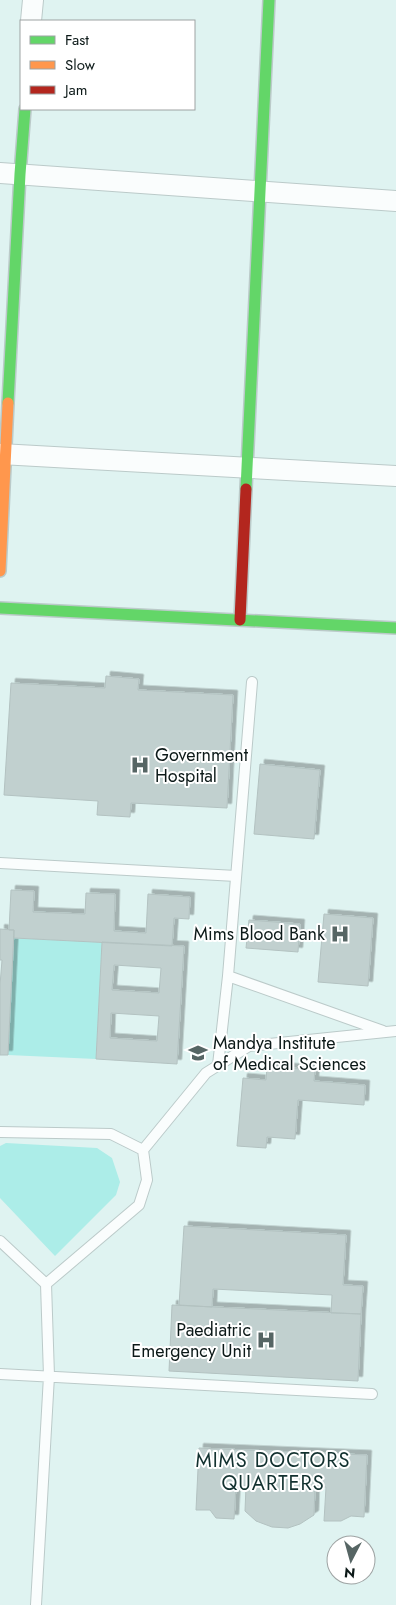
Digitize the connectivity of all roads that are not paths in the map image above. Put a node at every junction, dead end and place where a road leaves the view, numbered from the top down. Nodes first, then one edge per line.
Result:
1 (33, 0) edge
2 (269, 0) edge
3 (31, 20) edge
4 (25, 110) edge
5 (10, 173) edge
6 (259, 191) junction
7 (396, 201) edge
8 (3, 454) edge
9 (247, 468) junction
10 (396, 476) edge
11 (0, 571) edge
12 (0, 608) edge
13 (240, 620) junction
14 (396, 628) edge
15 (252, 682) dead end
16 (0, 863) edge
17 (236, 876) junction
18 (228, 976) junction
19 (391, 1032) edge
20 (218, 1065) junction
21 (0, 1132) edge
22 (143, 1150) junction
23 (0, 1241) edge
24 (46, 1284) junction
25 (0, 1374) edge
26 (49, 1376) junction
27 (372, 1394) dead end
28 (36, 1605) edge

1 - 3 street
2 - 6 street
4 - 5 street
5 - 6 street
5 - 8 street
6 - 7 street
6 - 9 street
8 - 9 street
8 - 11 street
9 - 10 street
9 - 13 street
12 - 13 street
13 - 14 street
15 - 17 lane
16 - 17 lane
17 - 18 lane
18 - 19 lane
18 - 20 lane
19 - 20 lane
20 - 22 lane
21 - 22 lane
22 - 24 lane
23 - 24 lane
24 - 26 lane
25 - 26 lane
26 - 27 lane
26 - 28 lane

